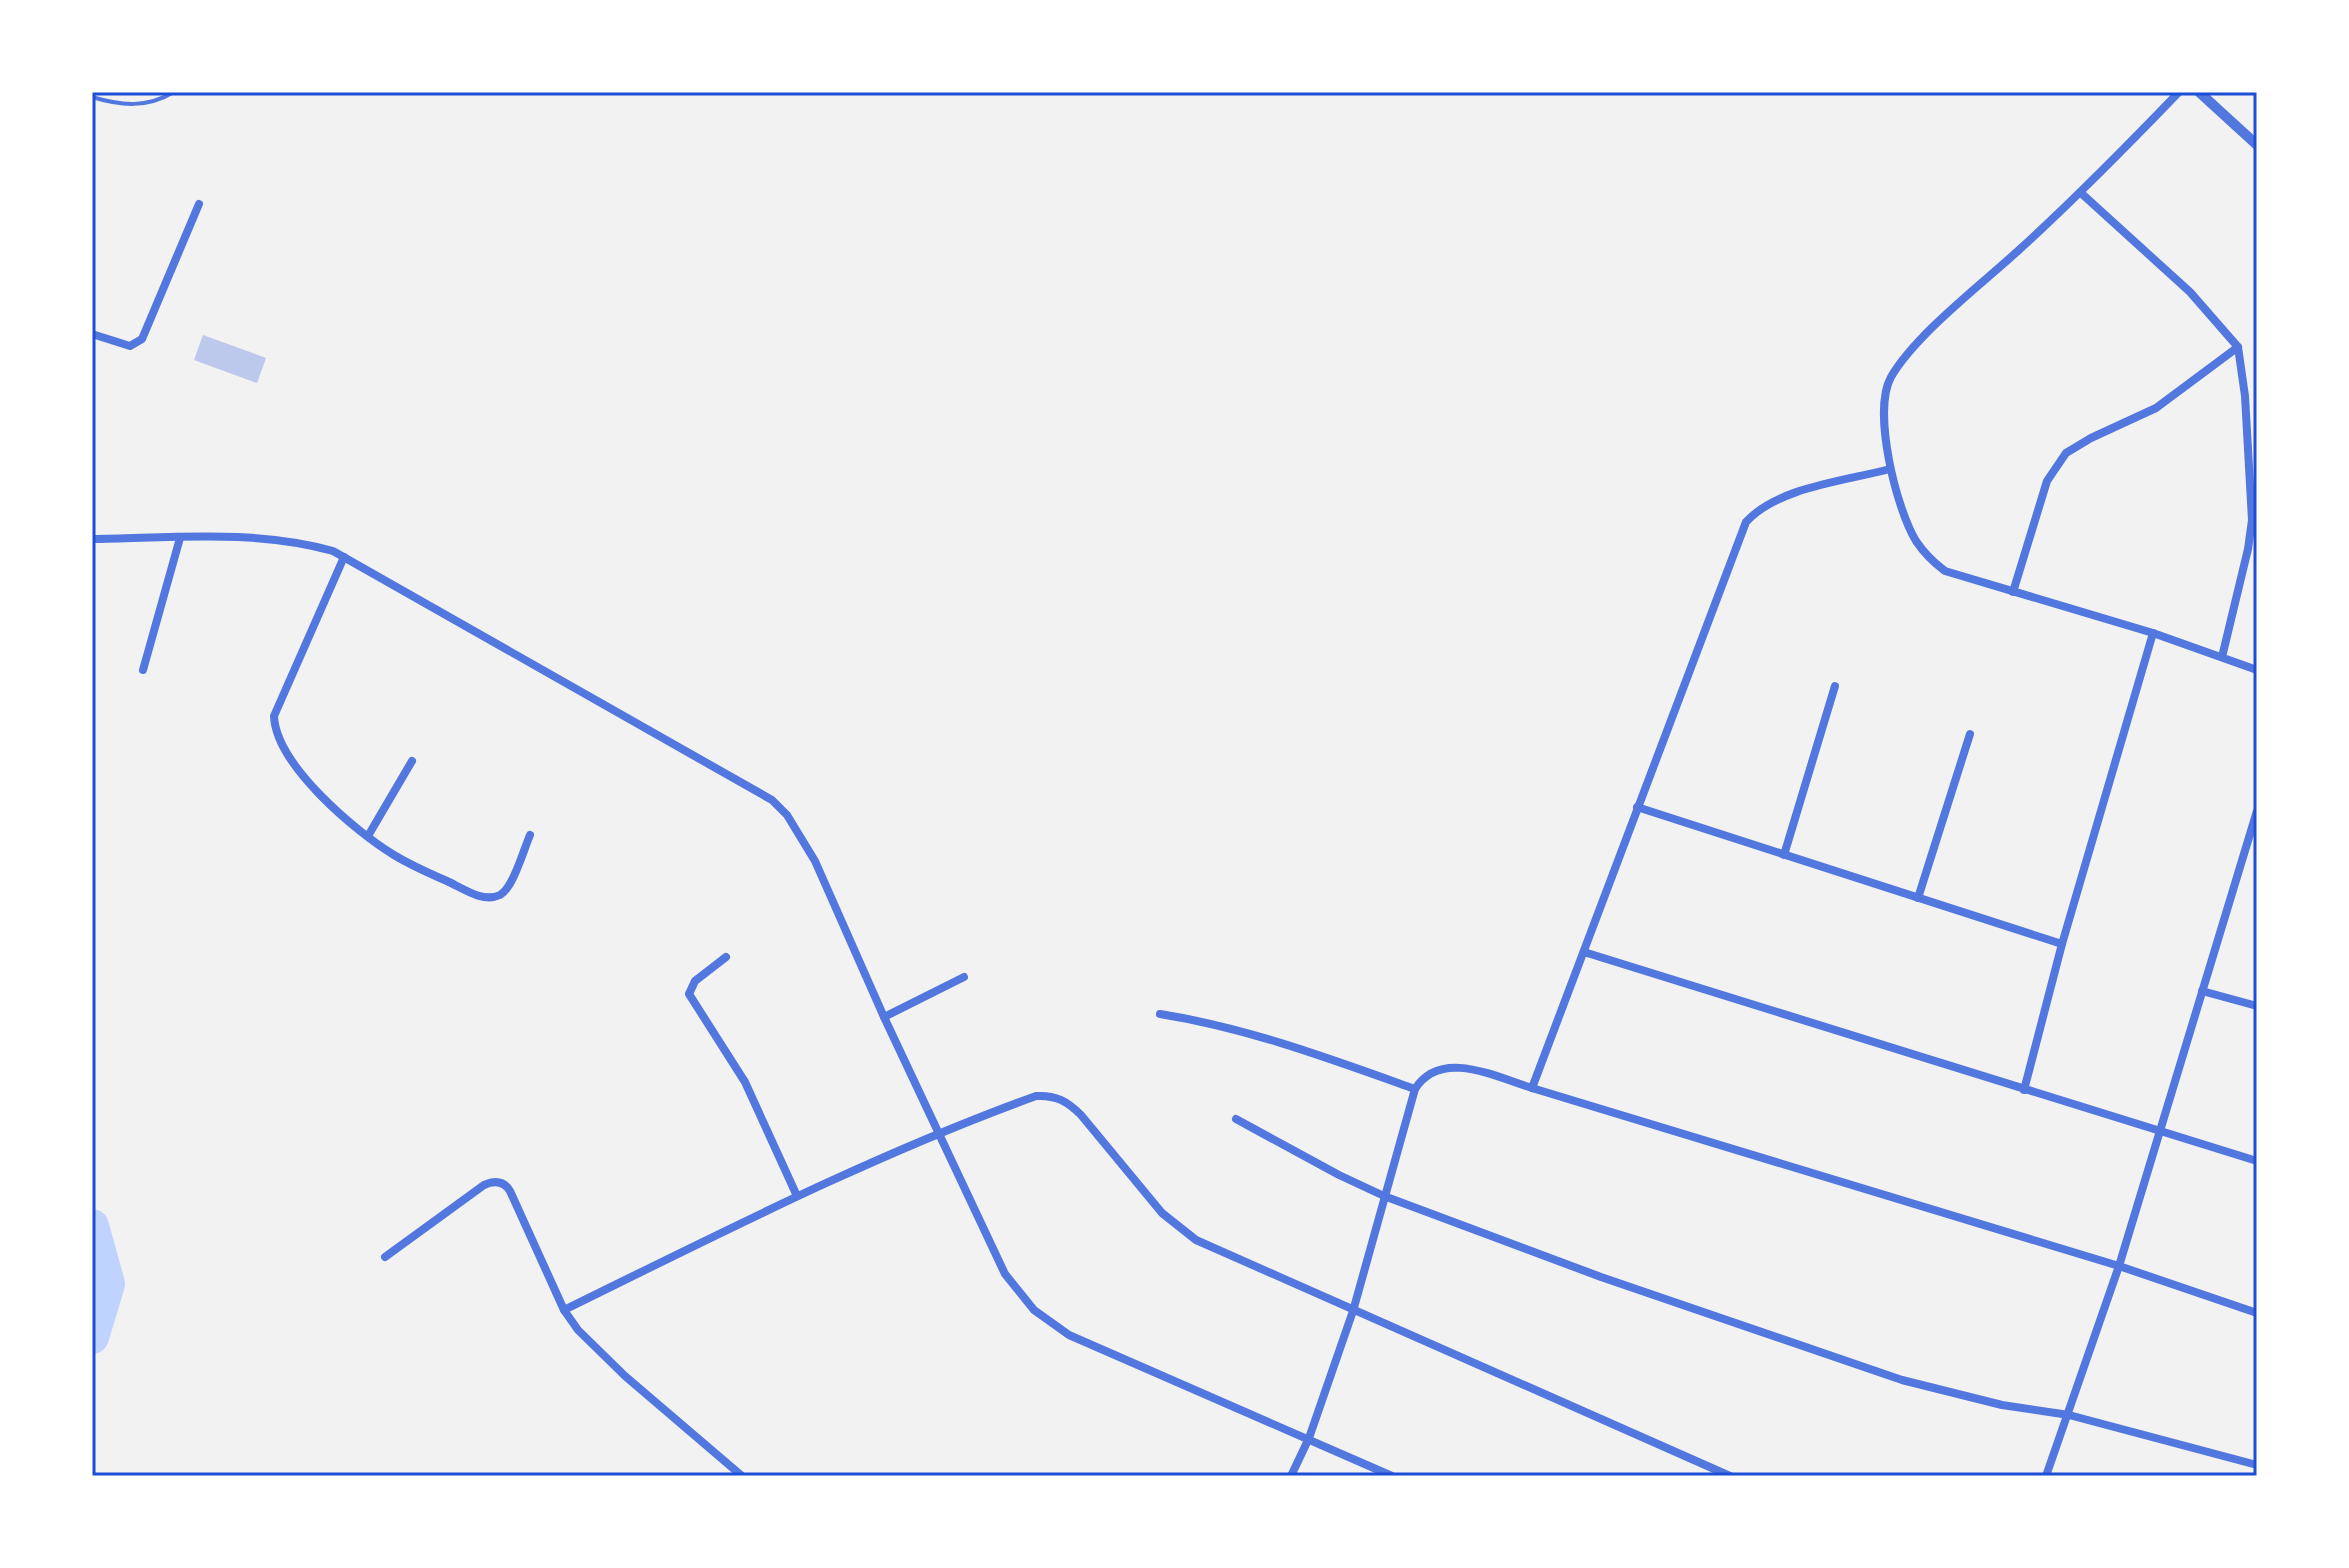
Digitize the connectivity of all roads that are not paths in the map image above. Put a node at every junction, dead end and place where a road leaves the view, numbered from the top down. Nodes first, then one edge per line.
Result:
1 (174, 92) edge
2 (2179, 92) edge
3 (2199, 92) edge
4 (92, 97) edge
5 (2257, 145) edge
6 (2081, 193) junction
7 (199, 204) dead end
8 (92, 334) edge
9 (2238, 347) junction
10 (1890, 469) junction
11 (180, 538) junction
12 (92, 539) edge
13 (344, 557) junction
14 (2013, 592) junction
15 (2153, 633) junction
16 (2222, 657) junction
17 (143, 670) dead end
18 (2257, 670) edge
19 (1835, 686) dead end
20 (1970, 734) dead end
21 (412, 761) dead end
22 (1637, 807) junction
23 (2257, 811) edge
24 (530, 835) dead end
25 (368, 836) junction
26 (1784, 855) junction
27 (1918, 898) junction
28 (2062, 944) junction
29 (1584, 952) junction
30 (726, 957) dead end
31 (964, 977) dead end
32 (2202, 991) junction
33 (2257, 1006) edge
34 (1160, 1014) dead end
35 (884, 1017) junction
36 (1532, 1088) junction
37 (1415, 1089) junction
38 (2024, 1090) junction
39 (1236, 1119) dead end
40 (2159, 1129) junction
41 (939, 1134) junction
42 (2257, 1161) edge
43 (797, 1196) junction
44 (1384, 1196) junction
45 (385, 1257) dead end
46 (2119, 1266) junction
47 (564, 1310) junction
48 (1353, 1311) junction
49 (2257, 1313) edge
50 (2069, 1415) junction
51 (1309, 1438) junction
52 (2257, 1465) edge
53 (742, 1476) edge
54 (1291, 1476) edge
55 (1392, 1476) edge
56 (1730, 1476) edge
57 (2046, 1476) edge

1 - 4 lane
2 - 6 street
3 - 5 street
6 - 9 street
6 - 10 street
7 - 8 street
9 - 14 street
9 - 16 street
10 - 14 street
10 - 22 street
11 - 12 street
11 - 13 street
11 - 17 street
13 - 25 street
13 - 35 street
14 - 15 street
15 - 16 street
15 - 28 street
16 - 18 street
19 - 26 street
20 - 27 street
21 - 25 street
22 - 26 street
22 - 29 street
23 - 32 street
24 - 25 street
26 - 27 street
27 - 28 street
28 - 38 street
29 - 36 street
29 - 38 street
30 - 43 street
31 - 35 street
32 - 33 street
32 - 40 street
34 - 37 street
35 - 41 street
36 - 37 street
36 - 46 street
37 - 44 street
38 - 40 street
39 - 44 street
40 - 42 street
40 - 46 street
41 - 43 street
41 - 48 street
41 - 51 street
43 - 47 street
44 - 48 street
44 - 50 street
45 - 47 street
46 - 49 street
46 - 50 street
47 - 53 street
48 - 51 street
48 - 56 street
50 - 52 street
50 - 57 street
51 - 54 street
51 - 55 street

